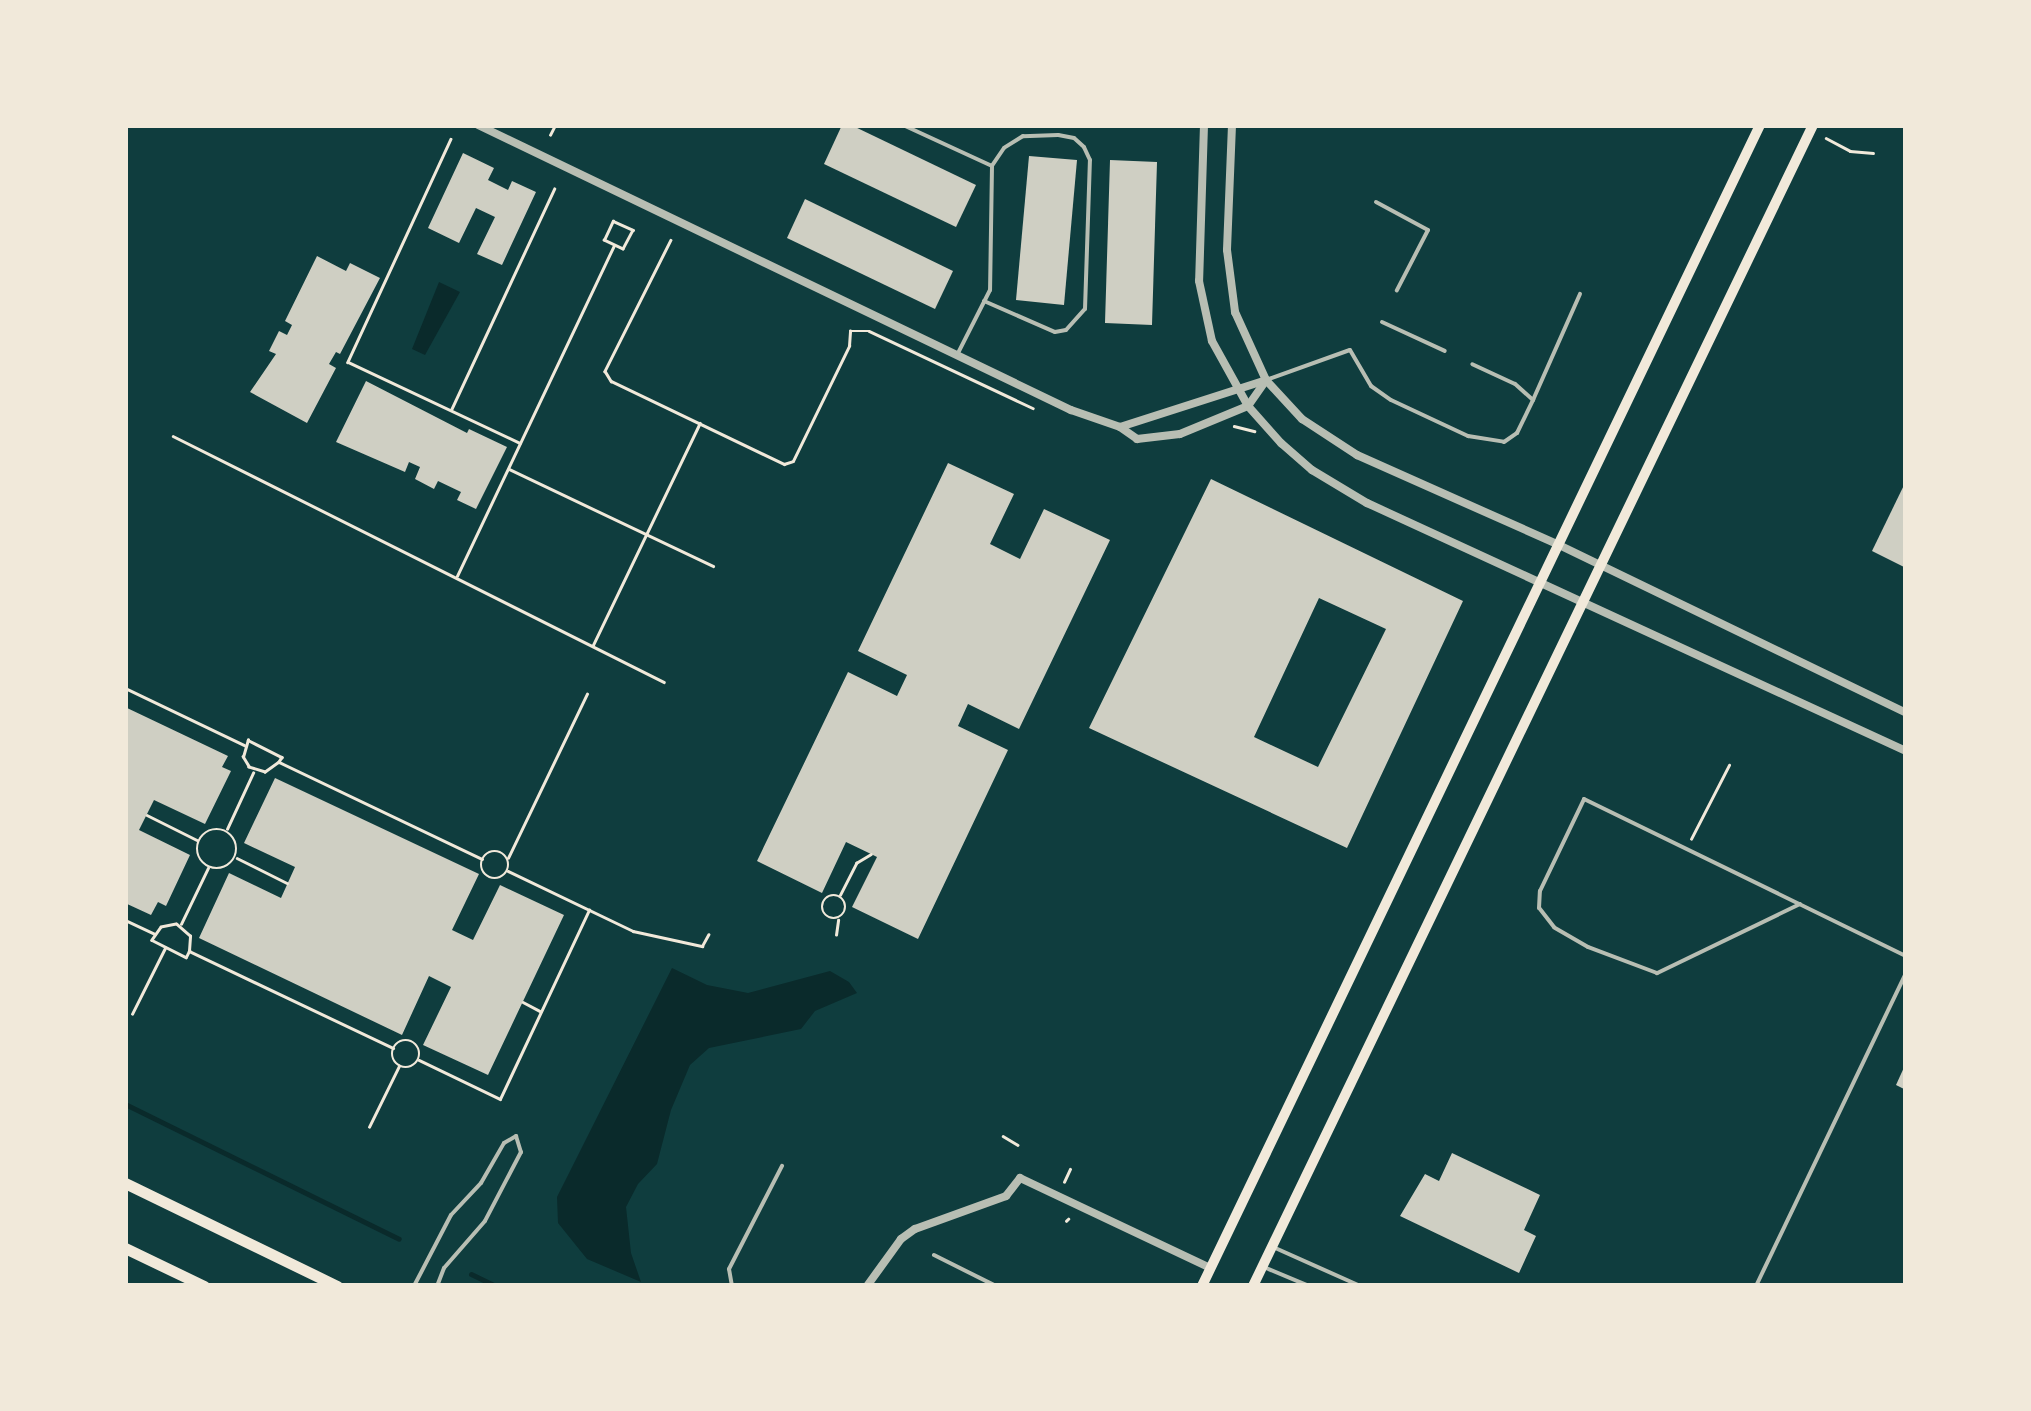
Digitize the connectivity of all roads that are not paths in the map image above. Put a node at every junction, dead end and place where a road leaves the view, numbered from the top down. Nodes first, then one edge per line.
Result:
1 (478, 125) edge
2 (903, 125) edge
3 (1204, 125) edge
4 (1232, 125) edge
5 (1760, 125) edge
6 (1814, 125) edge
7 (992, 166) junction
8 (1376, 202) dead end
9 (1397, 290) dead end
10 (1580, 294) dead end
11 (984, 301) junction
12 (1382, 322) dead end
13 (1444, 351) dead end
14 (957, 355) junction
15 (1472, 364) dead end
16 (1266, 380) junction
17 (1237, 386) junction
18 (1534, 400) junction
19 (1248, 406) junction
20 (1120, 427) junction
21 (1560, 545) junction
22 (1602, 566) junction
23 (1541, 584) junction
24 (1586, 602) junction
25 (1906, 713) edge
26 (1906, 751) edge
27 (1800, 904) junction
28 (1906, 956) edge
29 (1906, 973) edge
30 (782, 1166) dead end
31 (125, 1183) edge
32 (1271, 1247) junction
33 (125, 1248) edge
34 (934, 1255) dead end
35 (1262, 1266) junction
36 (1210, 1268) junction
37 (204, 1286) edge
38 (336, 1286) edge
39 (414, 1286) edge
40 (437, 1286) edge
41 (732, 1286) edge
42 (868, 1286) edge
43 (996, 1286) edge
44 (1202, 1286) edge
45 (1253, 1286) edge
46 (1309, 1286) edge
47 (1360, 1286) edge
48 (1756, 1286) edge

1 - 14 street
2 - 7 lane
3 - 17 street
4 - 16 street
5 - 21 main road
6 - 22 main road
7 - 11 lane
7 - 11 lane
8 - 9 lane
10 - 18 lane
11 - 14 lane
12 - 13 lane
14 - 20 street
15 - 18 lane
16 - 17 street
16 - 18 lane
16 - 19 street
16 - 21 street
17 - 19 street
17 - 20 street
19 - 20 street
19 - 23 street
21 - 22 street
21 - 23 main road
22 - 24 main road
22 - 25 street
23 - 24 street
23 - 36 main road
24 - 26 street
24 - 32 main road
27 - 27 lane
27 - 28 lane
29 - 48 lane
30 - 41 lane
31 - 38 main road
32 - 35 main road
32 - 47 lane
33 - 37 main road
34 - 43 lane
35 - 45 main road
35 - 46 lane
36 - 42 street
36 - 44 main road
39 - 40 lane

